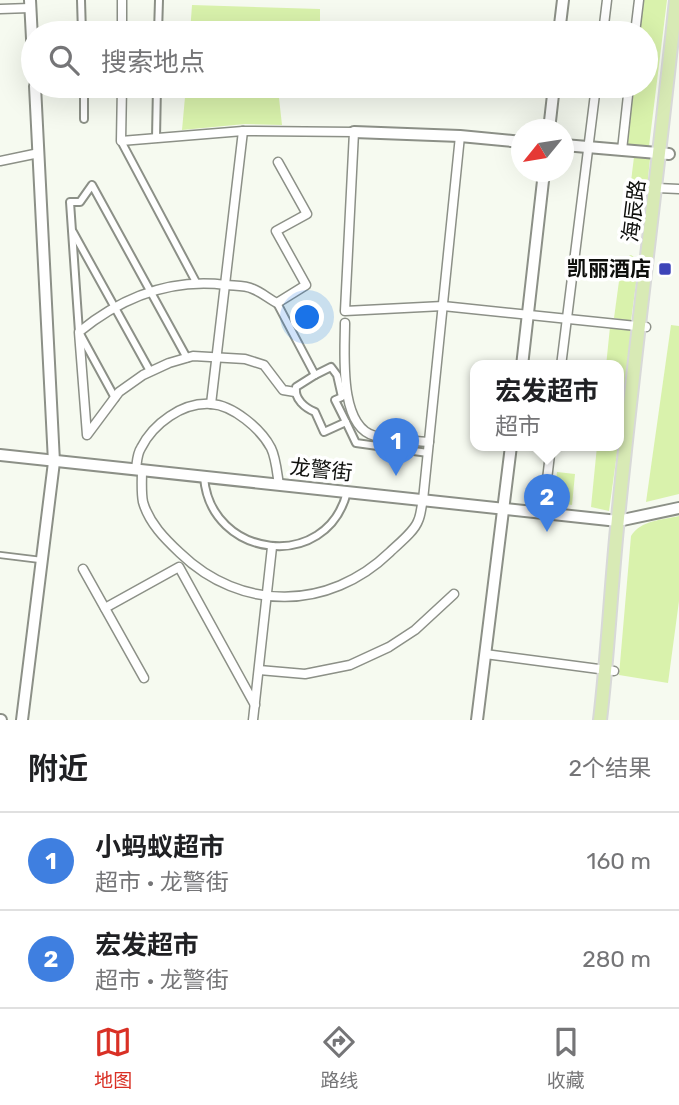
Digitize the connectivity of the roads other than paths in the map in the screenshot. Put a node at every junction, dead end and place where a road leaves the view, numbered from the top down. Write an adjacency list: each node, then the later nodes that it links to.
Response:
1 (81, 0): 10 (street)
2 (122, 0): 11 (street)
3 (159, 0): 12 (street)
4 (563, 0): 13 (street)
5 (607, 0): 14 (street)
6 (639, 0): 15 (street)
7 (676, 0): 36 (main road, 海辰路)
8 (30, 4): 9 (street)
9 (0, 9)
10 (82, 21)
11 (122, 21)
12 (158, 21)
13 (560, 21)
14 (604, 21)
15 (636, 21)
16 (679, 53): 36 (main road, 海辰路)
17 (36, 98): 35 (street)
18 (84, 98): 24 (street)
19 (122, 98): 30 (street)
20 (157, 98): 29 (street)
21 (553, 98): 25 (street)
22 (595, 98): 33 (street)
23 (628, 98): 34 (street)
24 (84, 118)
25 (550, 119)
26 (243, 131): 27 (street); 29 (street); 44 (street)
27 (354, 132): 28 (street); 47 (street)
28 (460, 136): 31 (street); 47 (street)
29 (156, 138): 30 (street)
30 (121, 141): 43 (street)
31 (511, 141)
32 (574, 146): 33 (street)
33 (589, 147): 34 (street); 50 (street)
34 (622, 150): 36 (street)
35 (39, 153): 37 (street); 69 (street)
36 (664, 154): 40 (main road, 海辰路)
37 (0, 161)
38 (278, 162): 46 (street)
39 (543, 182): 49 (street)
40 (661, 189): 41 (street); 52 (main road, 海辰路)
41 (679, 189)
42 (72, 230): 45 (street); 48 (street); 53 (street)
43 (196, 282): 44 (street); 45 (street)
44 (225, 285): 46 (street); 54 (street)
45 (150, 292): 48 (street); 55 (street)
46 (276, 303): 59 (street)
47 (443, 306): 49 (street); 64 (street)
48 (115, 307): 53 (street); 58 (street)
49 (529, 315): 50 (street); 56 (street)
50 (567, 319): 52 (street); 57 (street)
51 (345, 323): 64 (street)
52 (643, 327): 78 (main road, 海辰路)
53 (79, 332): 61 (street); 61 (street)
54 (217, 356): 55 (street); 60 (street); 62 (street)
55 (187, 358): 58 (street)
56 (523, 360)
57 (562, 360)
58 (150, 371): 61 (street)
59 (315, 375): 60 (street); 63 (street)
60 (295, 392): 63 (street)
61 (115, 398)
62 (211, 404): 70 (street); 72 (street)
63 (345, 422): 67 (street)
64 (429, 442): 67 (street)
65 (510, 451): 76 (street)
66 (550, 451): 77 (street)
67 (428, 453): 74 (street)
68 (0, 455): 69 (street, 龙警街)
69 (54, 461): 70 (street, 龙警街); 82 (street)
70 (139, 470): 71 (street, 龙警街); 81 (street)
71 (204, 477): 72 (street, 龙警街); 79 (street)
72 (279, 485): 73 (street, 龙警街)
73 (346, 492): 74 (street, 龙警街); 79 (street)
74 (423, 500): 76 (street, 龙警街); 86 (street)
75 (679, 508): 78 (street, 龙警街)
76 (502, 509): 77 (street, 龙警街); 88 (street)
77 (543, 513): 78 (street, 龙警街)
78 (622, 521): 90 (main road, 海辰路)
79 (272, 547): 86 (street)
80 (0, 555): 82 (lane)
81 (185, 559): 83 (street); 86 (street)
82 (42, 560): 93 (street)
83 (179, 567): 87 (street); 92 (street)
84 (83, 569): 87 (street)
85 (454, 594): 89 (street)
86 (267, 596): 89 (street)
87 (105, 608): 91 (street)
88 (485, 654): 90 (street); 95 (street)
89 (259, 670): 92 (street)
90 (610, 671): 96 (main road, 海辰路); 97 (main road, 海辰路)
91 (144, 678)
92 (255, 705): 94 (street)
93 (22, 720)
94 (253, 720)
95 (477, 720)
96 (600, 720)
97 (608, 720)

